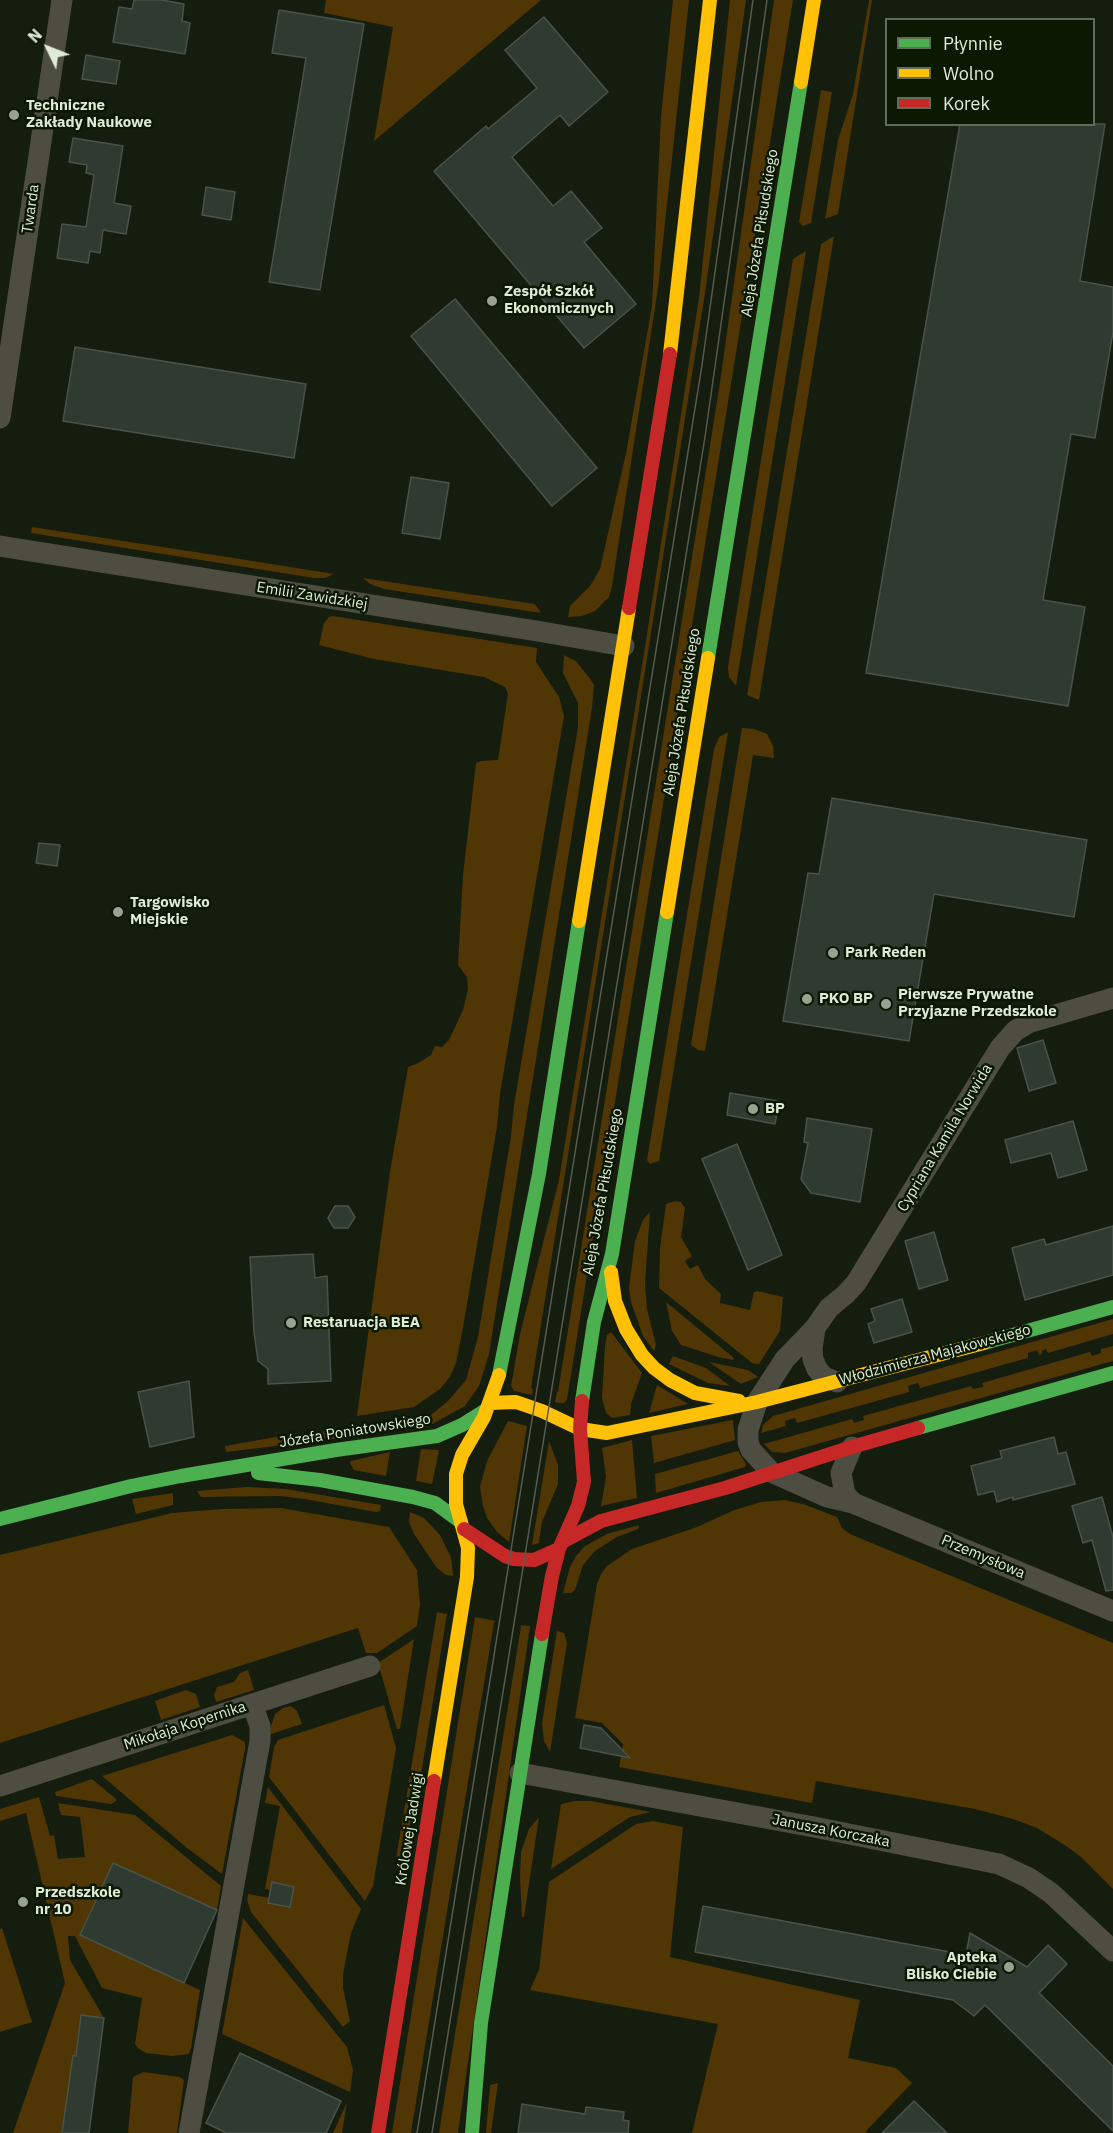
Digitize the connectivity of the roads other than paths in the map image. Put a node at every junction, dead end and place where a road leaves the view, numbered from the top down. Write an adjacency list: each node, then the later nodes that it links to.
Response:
1 (62, 0): 4 (street, Twarda)
2 (710, 0): 6 (street)
3 (814, 0): 8 (street, Aleja Józefa Piłsudskiego)
4 (0, 418)
5 (0, 546): 6 (street, Emilii Zawidzkiej)
6 (624, 646): 14 (street)
7 (1113, 999): 10 (street, Cypriana Kamila Norwida)
8 (612, 1254): 13 (street); 15 (street, Aleja Józefa Piłsudskiego)
9 (1113, 1307): 12 (street, Włodzimierza Majakowskiego)
10 (815, 1328): 12 (street); 13 (street, Cypriana Kamila Norwida)
11 (1113, 1373): 16 (street)
12 (837, 1382): 13 (street, Włodzimierza Majakowskiego)
13 (757, 1402): 15 (street, Włodzimierza Majakowskiego); 18 (street)
14 (489, 1406): 15 (street); 17 (street, Józefa Poniatowskiego); 21 (street)
15 (580, 1429): 22 (street)
16 (852, 1447): 18 (street); 19 (street)
17 (222, 1470): 20 (street, Józefa Poniatowskiego); 21 (street, Józefa Poniatowskiego)
18 (771, 1472): 19 (street, Przemysłowa); 22 (street)
19 (853, 1503): 23 (street, Przemysłowa)
20 (0, 1519)
21 (463, 1526): 22 (street); 30 (street, Królowej Jadwigi)
22 (560, 1546): 26 (street)
23 (1113, 1611)
24 (370, 1665): 25 (street, Mikołaja Kopernika)
25 (252, 1704): 27 (street, Mikołaja Kopernika); 29 (street)
26 (520, 1773): 28 (street, Janusza Korczaka); 31 (street)
27 (0, 1786)
28 (1113, 1951)
29 (189, 2133)
30 (378, 2133)
31 (472, 2133)

